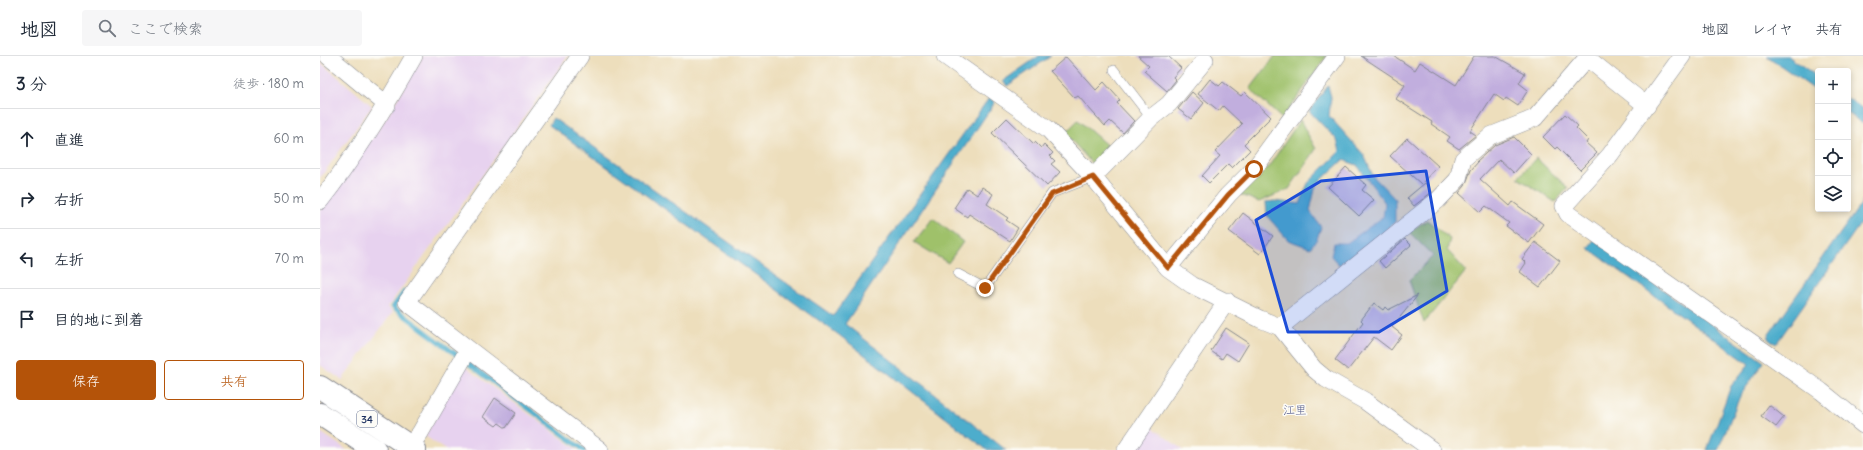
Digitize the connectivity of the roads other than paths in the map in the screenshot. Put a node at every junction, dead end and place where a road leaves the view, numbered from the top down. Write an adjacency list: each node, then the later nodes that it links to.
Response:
1 (328, 56): 9 (street)
2 (414, 56): 9 (street)
3 (580, 56): 18 (street)
4 (945, 56): 12 (street)
5 (1337, 56): 14 (street)
6 (1682, 56): 10 (street)
7 (1205, 60): 11 (street)
8 (1114, 70): 11 (lane)
9 (387, 105): 13 (street)
10 (1647, 106): 17 (street); 21 (street)
11 (1151, 118): 12 (street)
12 (1093, 177): 14 (street); 15 (lane)
13 (320, 201)
14 (1168, 268): 16 (street)
15 (958, 274)
16 (1227, 301): 17 (street); 25 (street)
17 (1280, 327): 26 (street)
18 (464, 357): 22 (street); 24 (street)
19 (320, 387): 22 (highway, 34)
20 (320, 414): 23 (highway, 34)
21 (1863, 425)
22 (412, 448)
23 (375, 450)
24 (600, 450)
25 (1126, 450)
26 (1432, 450)

